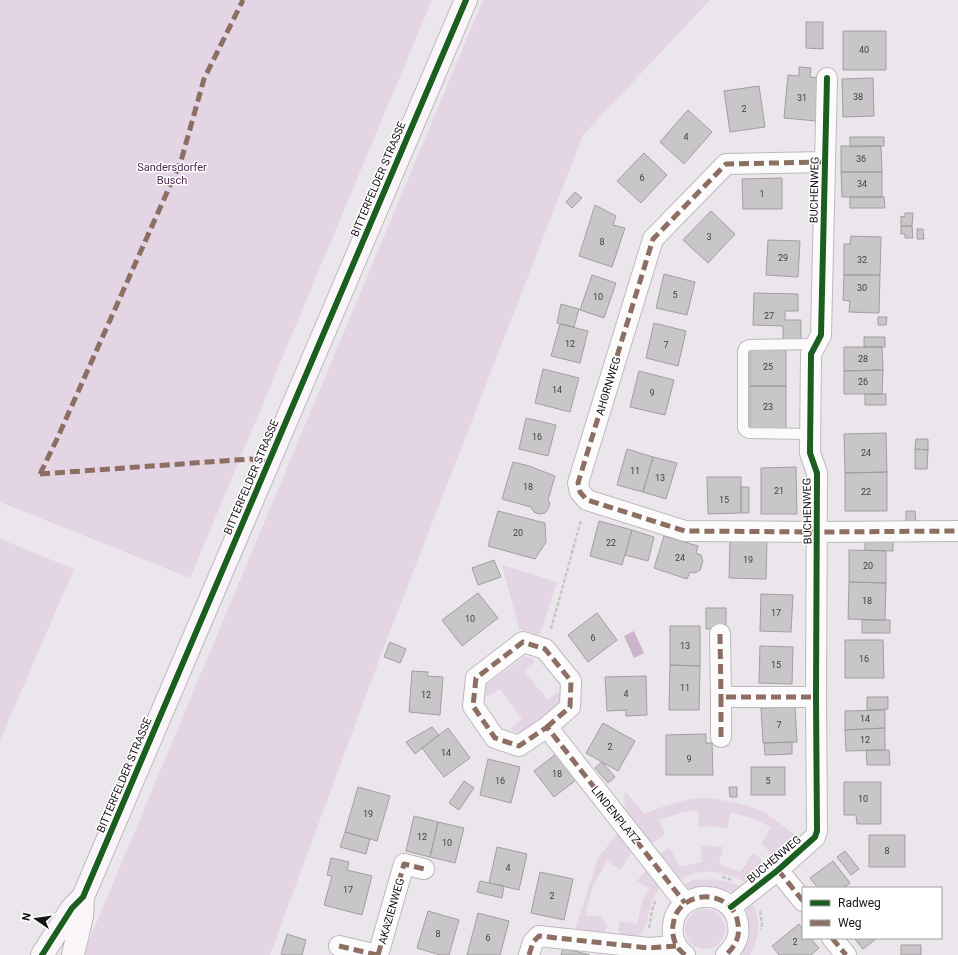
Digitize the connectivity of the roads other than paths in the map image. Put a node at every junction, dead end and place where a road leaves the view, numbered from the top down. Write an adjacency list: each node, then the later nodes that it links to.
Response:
1 (466, 0): 15 (street, BITTERFELDER STRASSE)
2 (827, 78): 3 (street, BUCHENWEG)
3 (824, 162): 4 (street, BUCHENWEG); 7 (street, AHORNWEG)
4 (816, 344): 5 (street, BUCHENWEG); 5 (lane)
5 (810, 434): 7 (street, BUCHENWEG)
6 (958, 531): 7 (street)
7 (817, 532): 10 (street, BUCHENWEG)
8 (720, 634): 9 (street)
9 (721, 697): 10 (street); 12 (street)
10 (816, 697): 14 (street, BUCHENWEG)
11 (547, 727): 11 (street); 17 (street, LINDENPLATZ)
12 (720, 737)
13 (424, 869): 24 (street, AKAZIENWEG)
14 (778, 870): 16 (street); 18 (street, BUCHENWEG)
15 (83, 897): 22 (street, BITTERFELDER STRASSE); 23 (street, BITTERFELDER STRASSE)
16 (802, 901)
17 (685, 903): 18 (street); 21 (street)
18 (731, 907): 26 (street)
19 (833, 939): 27 (street)
20 (339, 946): 24 (street, AKAZIENWEG)
21 (681, 950): 25 (street)
22 (42, 955)
23 (73, 955)
24 (378, 955)
25 (529, 955)
26 (726, 955)
27 (846, 955)

